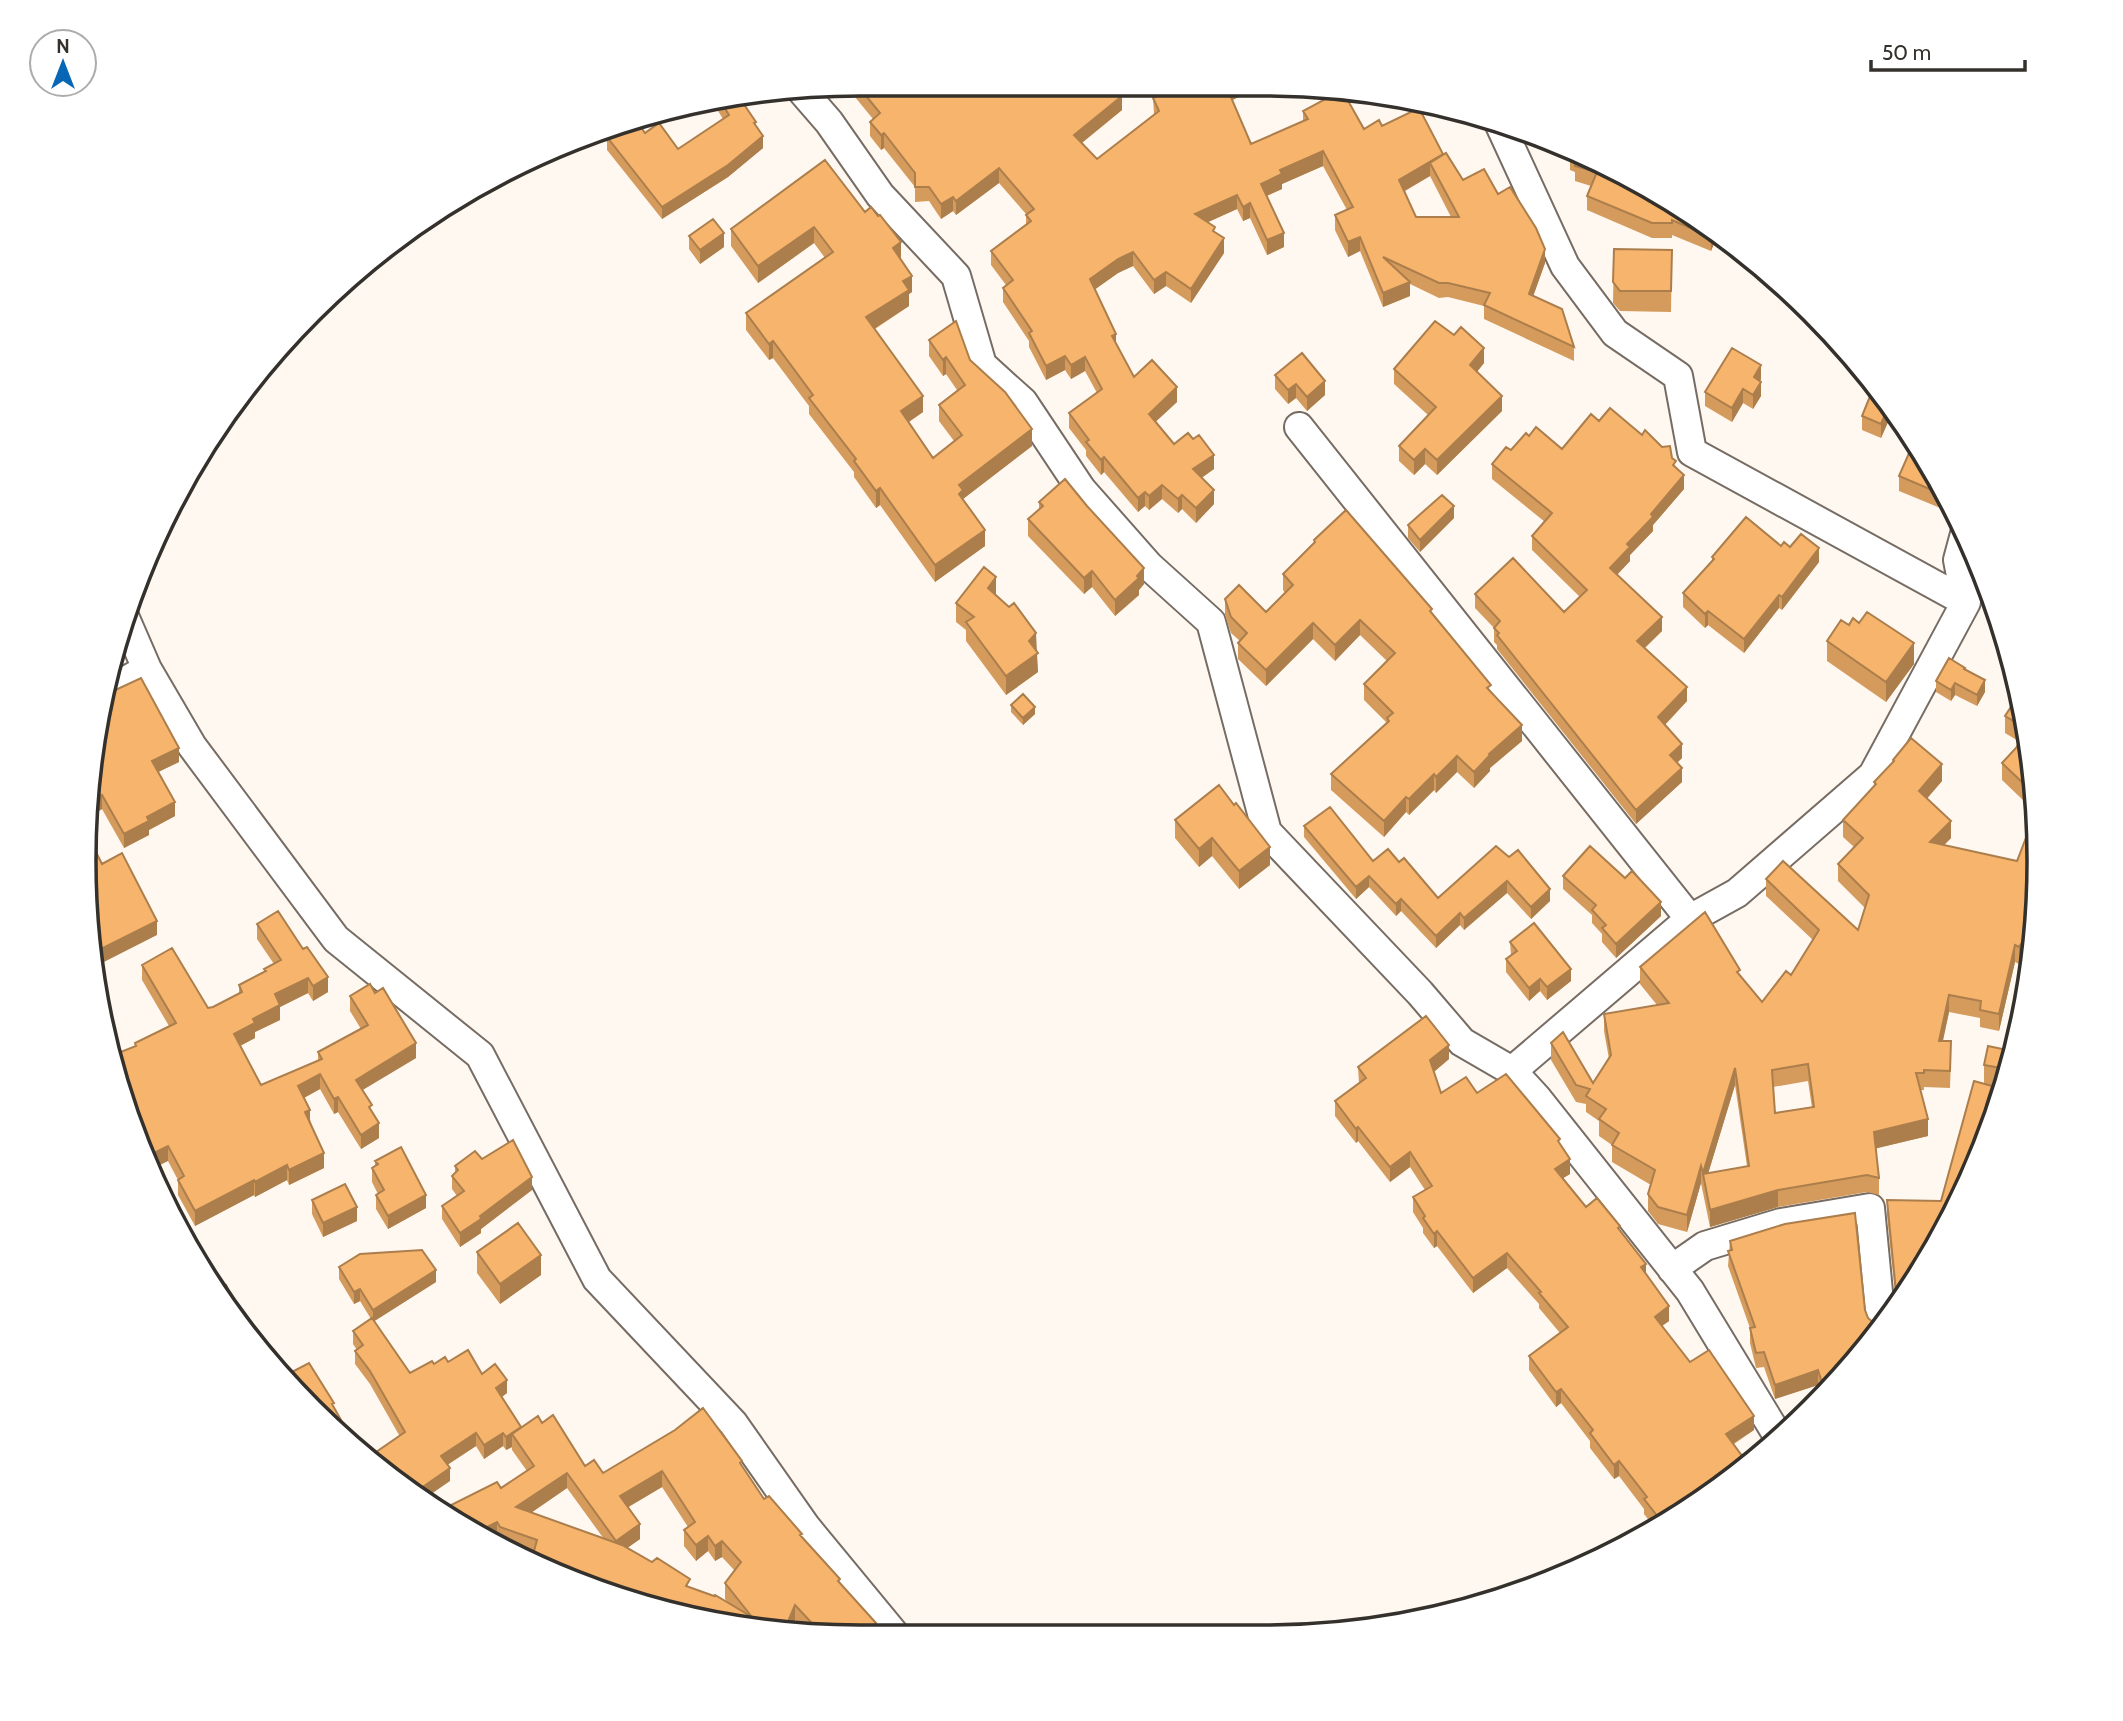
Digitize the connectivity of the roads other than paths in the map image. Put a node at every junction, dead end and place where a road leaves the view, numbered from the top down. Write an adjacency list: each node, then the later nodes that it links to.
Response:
1 (808, 98): 10 (street)
2 (1504, 136): 5 (street)
3 (1299, 427): 9 (street)
4 (1961, 550): 5 (street)
5 (1966, 602): 9 (street)
6 (131, 633): 7 (street)
7 (147, 669): 8 (street); 14 (street)
8 (117, 686)
9 (1690, 919): 10 (street)
10 (1512, 1071): 11 (street)
11 (1672, 1269): 12 (street); 13 (street)
12 (1880, 1311)
13 (1773, 1428)
14 (887, 1625)

